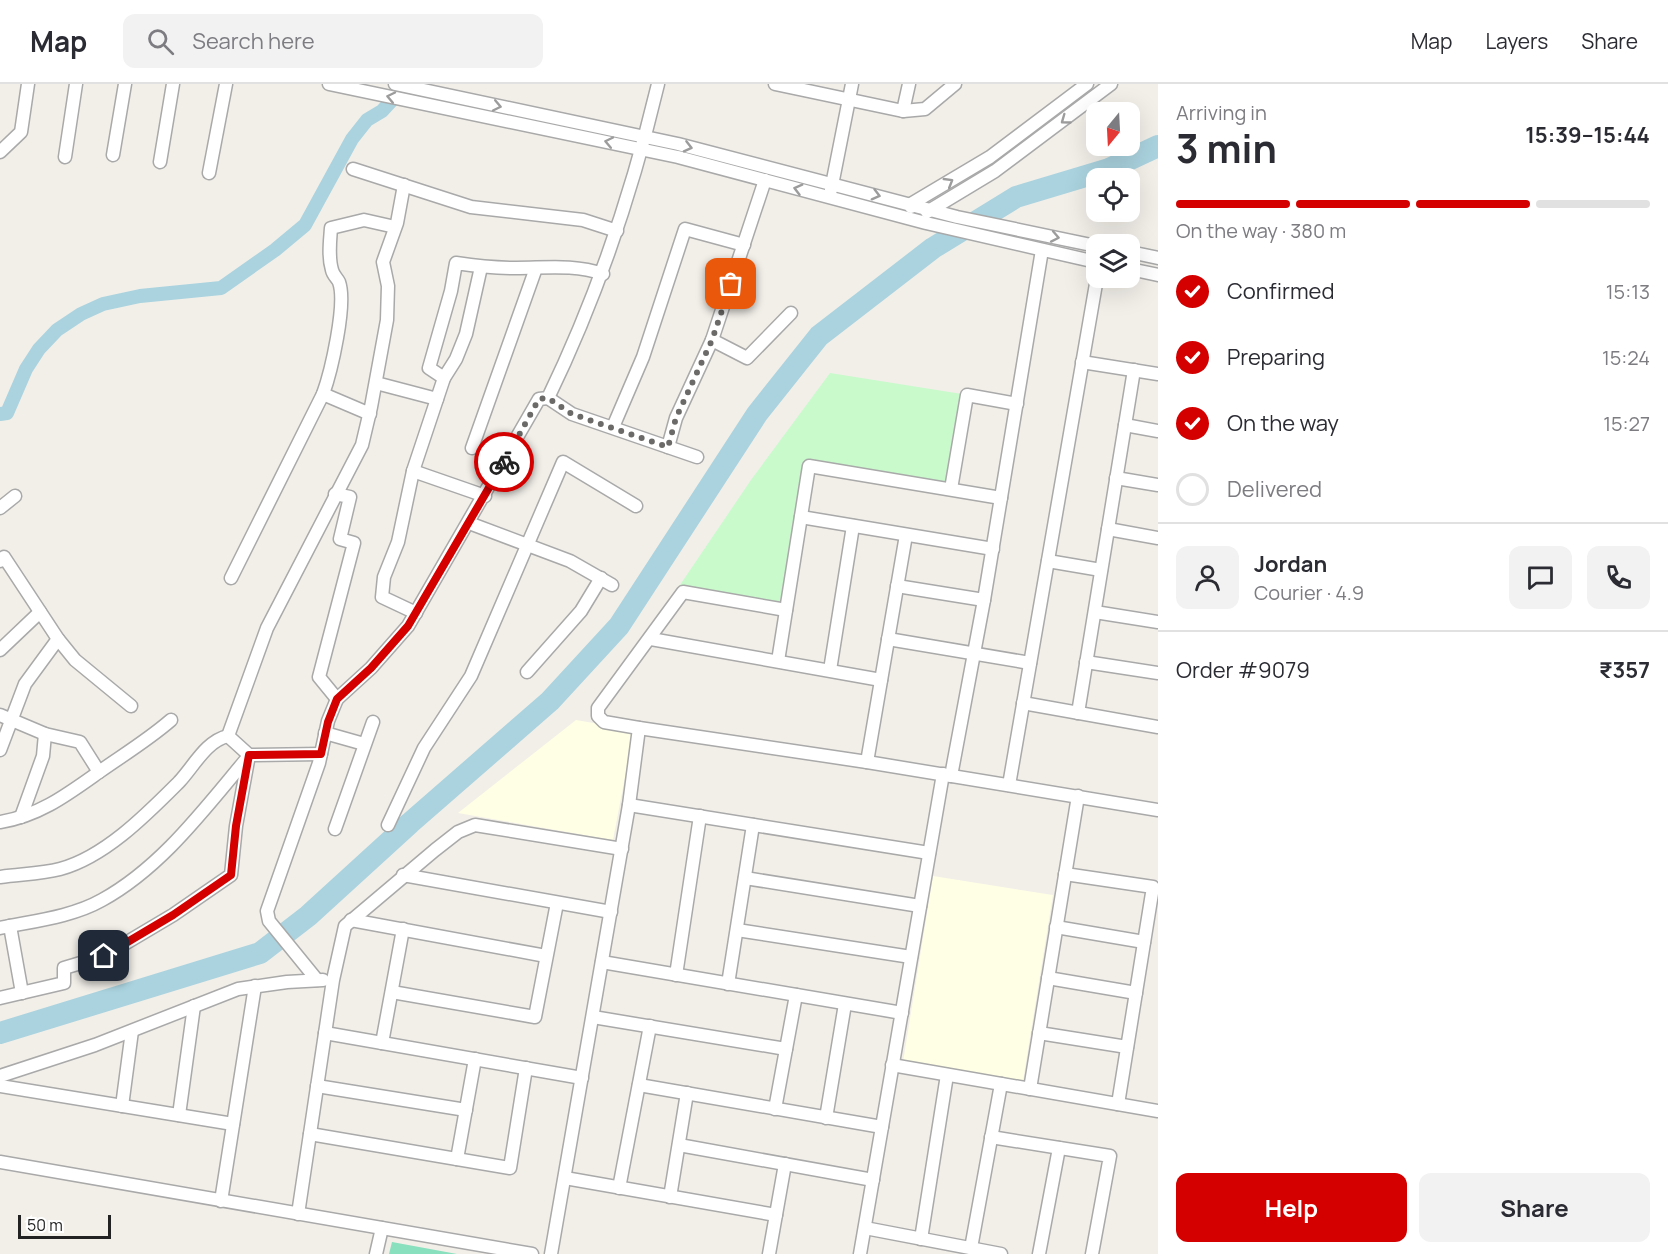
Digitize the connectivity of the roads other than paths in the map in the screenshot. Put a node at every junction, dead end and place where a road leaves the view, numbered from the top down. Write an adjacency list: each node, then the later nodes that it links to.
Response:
1 (28, 84): 19 (street)
2 (76, 84): 21 (street)
3 (124, 84): 20 (street)
4 (173, 84): 22 (street)
5 (226, 84): 24 (street)
6 (328, 84): 15 (street)
7 (395, 84): 18 (street, one-way to 18)
8 (658, 84): 18 (street)
9 (775, 84): 16 (street)
10 (852, 84): 16 (street)
11 (909, 84): 17 (street)
12 (955, 84): 17 (street)
13 (1087, 84): 29 (street, one-way to 13)
14 (1111, 84): 30 (street, one-way to 30)
15 (358, 88): 18 (street, one-way to 15)
16 (849, 99): 17 (street); 26 (street)
17 (903, 111)
18 (643, 143): 25 (street); 26 (street, one-way to 26); 33 (street)
19 (0, 152)
20 (113, 155)
21 (65, 157)
22 (160, 162)
23 (353, 169): 27 (street)
24 (209, 172)
25 (765, 180): 28 (street, one-way to 25); 35 (street)
26 (832, 183): 28 (street); 29 (street, one-way to 29)
27 (404, 185): 32 (street); 33 (street)
28 (830, 197): 31 (street)
29 (911, 204): 30 (street); 31 (street)
30 (931, 210): 31 (street); 34 (street, one-way to 34)
31 (912, 219): 36 (street)
32 (395, 227): 52 (street); 53 (street)
33 (616, 231): 43 (street)
34 (1086, 244)
35 (744, 245): 47 (street); 59 (street)
36 (1042, 250): 39 (street); 56 (street)
37 (1140, 254): 38 (street)
38 (1158, 258)
39 (1086, 260)
40 (482, 267): 41 (street); 51 (street); 51 (street)
41 (536, 268): 43 (street); 62 (street)
42 (1140, 271): 44 (street)
43 (603, 274): 54 (street)
44 (1158, 275)
45 (1095, 288): 48 (street)
46 (791, 313): 47 (street)
47 (712, 340): 61 (street)
48 (1082, 362): 49 (street); 83 (street)
49 (1134, 370): 50 (street); 58 (street)
50 (1158, 374)
51 (444, 378): 55 (street)
52 (376, 383): 55 (street); 57 (street)
53 (323, 394): 57 (street); 85 (street)
54 (548, 398): 59 (street); 70 (street)
55 (437, 399): 64 (street)
56 (1017, 404): 67 (street); 71 (street)
57 (370, 414): 68 (street)
58 (1125, 426): 60 (street); 65 (street)
59 (613, 427): 61 (street)
60 (1158, 431)
61 (668, 447): 63 (street)
62 (472, 448)
63 (697, 457)
64 (413, 471): 70 (street); 91 (street)
65 (1116, 478): 66 (street); 77 (street)
66 (1158, 485)
67 (951, 489): 71 (street); 74 (street)
68 (335, 494): 105 (street); 116 (street)
69 (15, 496): 73 (street)
70 (484, 496): 75 (street)
71 (1001, 498): 81 (street)
72 (636, 506): 80 (street)
73 (0, 508)
74 (801, 517): 76 (street); 88 (street)
75 (469, 523): 80 (street); 91 (street)
76 (853, 526): 78 (street); 101 (street)
77 (1108, 529): 79 (street); 84 (street)
78 (906, 535): 81 (street); 86 (street)
79 (1158, 538)
80 (528, 545): 102 (street); 131 (street)
81 (993, 549): 87 (street)
82 (0, 561): 89 (street)
83 (1048, 561): 84 (street); 100 (street)
84 (1101, 570): 90 (street)
85 (231, 578)
86 (897, 586): 87 (street); 95 (street)
87 (984, 600): 97 (street)
88 (786, 610): 94 (street); 98 (street)
89 (40, 612): 93 (street); 96 (street)
90 (1095, 612): 92 (street); 99 (street)
91 (416, 613): 105 (street)
92 (1158, 622)
93 (58, 639): 107 (street); 109 (street)
94 (651, 639): 98 (street); 113 (street)
95 (888, 639): 97 (street); 104 (street)
96 (0, 650)
97 (973, 653): 100 (street); 123 (street)
98 (778, 661): 101 (street)
99 (1086, 662): 103 (street); 108 (street)
100 (1030, 663): 106 (street)
101 (830, 670): 104 (street)
102 (527, 672)
103 (1158, 674)
104 (881, 680): 121 (street)
105 (337, 699): 114 (street)
106 (1023, 703): 108 (street); 124 (street)
107 (131, 706)
108 (1078, 713): 112 (street)
109 (5, 717): 115 (street); 118 (street)
110 (171, 720): 122 (street)
111 (373, 722): 117 (street)
112 (1158, 727)
113 (639, 728): 121 (street); 126 (street)
114 (325, 733): 117 (street); 119 (street)
115 (45, 734): 122 (street); 129 (street)
116 (228, 736): 120 (street); 138 (street)
117 (364, 744): 133 (street)
118 (0, 750)
119 (321, 754): 120 (street); 154 (street)
120 (249, 755): 144 (street); 159 (street)
121 (867, 762): 123 (street)
122 (99, 772): 129 (street)
123 (947, 775): 124 (street); 135 (street)
124 (1009, 785): 125 (street)
125 (1078, 796): 127 (street); 136 (street)
126 (630, 805): 128 (street); 134 (street)
127 (1158, 810)
128 (699, 816): 132 (street); 152 (street)
129 (21, 817): 130 (street)
130 (0, 822)
131 (388, 825)
132 (753, 825): 135 (street); 139 (street)
133 (335, 829)
134 (622, 849): 137 (street); 142 (street)
135 (929, 853): 141 (street)
136 (1065, 874): 145 (street); 148 (street)
137 (403, 875): 140 (street); 143 (street)
138 (0, 877)
139 (745, 878): 141 (street); 147 (street)
140 (557, 903): 142 (street); 149 (street)
141 (920, 906): 150 (street)
142 (611, 912): 151 (street)
143 (351, 920): 146 (street); 155 (street)
144 (5, 927): 159 (street)
145 (1056, 927): 148 (street); 153 (street)
146 (403, 929): 149 (street); 158 (street)
147 (737, 930): 150 (street); 156 (street)
148 (1144, 942): 160 (street)
149 (546, 956): 158 (street)
150 (911, 957): 165 (street)
151 (602, 962): 152 (street); 166 (street)
152 (676, 975): 156 (street)
153 (1048, 978): 160 (street); 170 (street)
154 (317, 980): 155 (street); 157 (street)
155 (333, 980): 169 (street)
156 (728, 984): 161 (street)
157 (255, 986): 164 (street); 193 (street)
158 (392, 992): 171 (street)
159 (22, 993): 162 (street)
160 (1136, 993): 172 (street)
161 (796, 995): 163 (street); 173 (street)
162 (0, 998)
163 (845, 1004): 165 (street); 192 (street)
164 (194, 1006): 168 (street); 191 (street)
165 (902, 1013): 175 (street)
166 (593, 1017): 167 (street); 179 (street)
167 (650, 1026): 173 (street); 181 (street)
168 (132, 1031): 178 (street); 187 (street)
169 (325, 1033): 171 (street); 183 (street)
170 (1039, 1033): 172 (street); 184 (street)
171 (382, 1043): 174 (street)
172 (1127, 1047): 186 (street)
173 (786, 1049): 188 (street)
174 (475, 1059): 176 (street); 189 (street)
175 (892, 1065): 177 (street); 194 (street)
176 (526, 1068): 179 (street); 199 (street)
177 (947, 1075): 180 (street); 211 (street)
178 (0, 1076)
179 (582, 1078): 202 (street)
180 (1001, 1084): 184 (street); 196 (street)
181 (639, 1085): 185 (street); 204 (street)
182 (0, 1086): 187 (street)
183 (317, 1086): 189 (street); 195 (street)
184 (1030, 1089): 186 (street)
185 (687, 1093): 188 (street); 197 (street)
186 (1118, 1104): 190 (street)
187 (122, 1106): 191 (street)
188 (776, 1109): 192 (street)
189 (466, 1110): 199 (street)
190 (1158, 1111)
191 (178, 1115): 193 (street)
192 (826, 1118): 194 (street)
193 (233, 1124): 206 (street)
194 (882, 1127): 203 (street)
195 (310, 1134): 199 (street); 207 (street)
196 (991, 1137): 198 (street); 212 (street)
197 (679, 1145): 201 (street); 205 (street)
198 (1059, 1148): 219 (street); 220 (street)
199 (457, 1159)
200 (0, 1162): 206 (street)
201 (785, 1164): 203 (street); 208 (street)
202 (565, 1178): 204 (street); 215 (street)
203 (873, 1180): 210 (street)
204 (619, 1188): 205 (street)
205 (670, 1197): 208 (street)
206 (221, 1201): 207 (street)
207 (298, 1214): 209 (street)
208 (776, 1215): 216 (street)
209 (382, 1228): 213 (street); 214 (street)
210 (864, 1228): 211 (street); 217 (street)
211 (921, 1239): 212 (street)
212 (970, 1248): 218 (street)
213 (376, 1254)
214 (532, 1254)
215 (551, 1254)
216 (769, 1254)
217 (860, 1254)
218 (1001, 1254)
219 (1039, 1254)
220 (1092, 1254)

